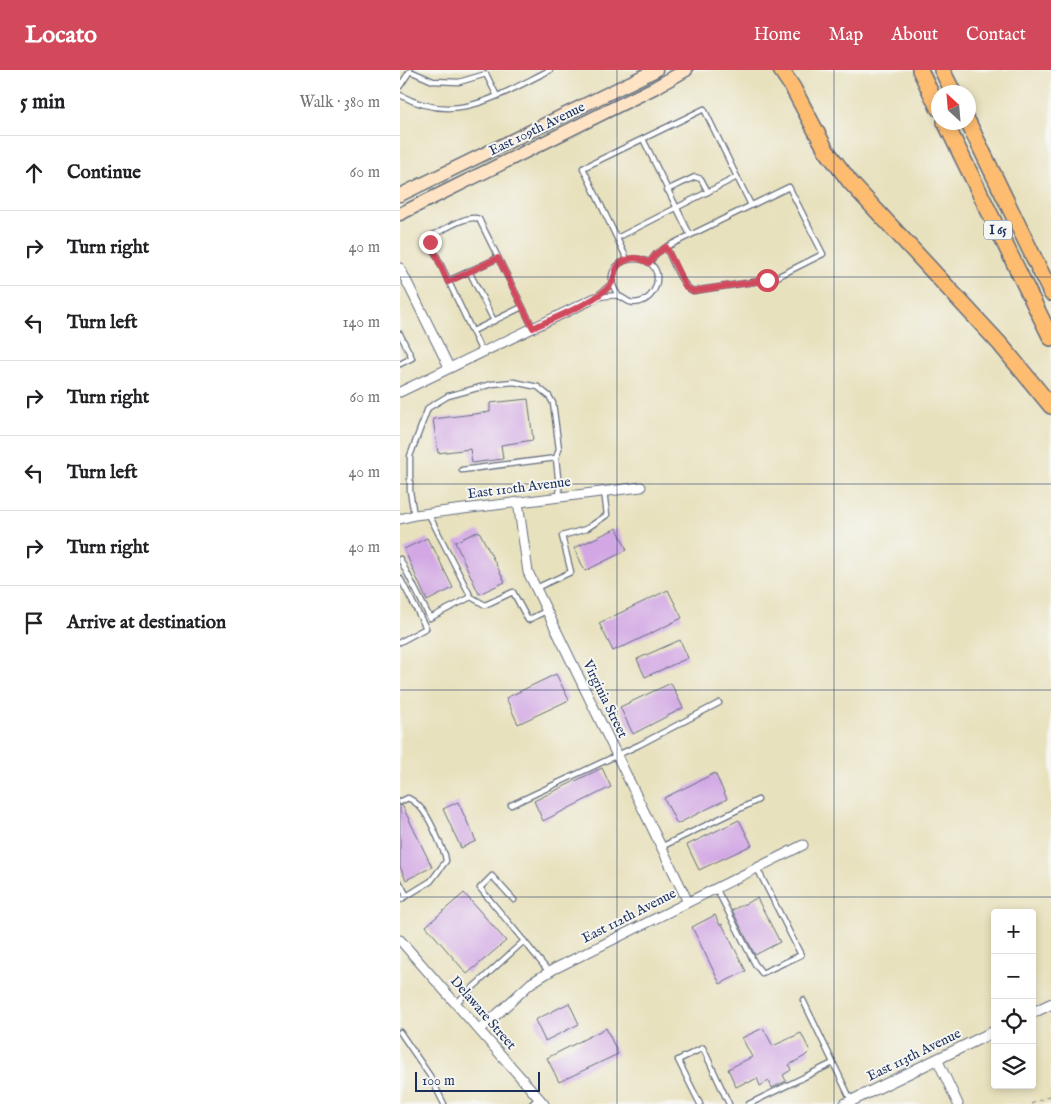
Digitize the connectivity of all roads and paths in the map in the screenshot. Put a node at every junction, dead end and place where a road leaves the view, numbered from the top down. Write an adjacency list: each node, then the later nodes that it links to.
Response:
1 (550, 70): 11 (lane)
2 (656, 70): 18 (main road, East 109th Avenue)
3 (686, 70): 21 (main road, East 109th Avenue)
4 (781, 70): 45 (highway)
5 (920, 70): 9 (highway)
6 (942, 70): 7 (highway)
7 (950, 85)
8 (400, 86): 11 (lane)
9 (931, 93)
10 (400, 95): 11 (lane)
11 (497, 96)
12 (950, 130): 40 (highway, I 65)
13 (972, 130): 32 (highway, I 65)
14 (643, 139): 15 (lane); 16 (lane); 23 (lane)
15 (737, 177): 17 (lane); 19 (lane)
16 (667, 190): 17 (lane); 20 (lane)
17 (708, 192): 20 (lane)
18 (400, 195)
19 (751, 205): 22 (lane); 24 (lane)
20 (676, 208): 22 (lane); 23 (lane)
21 (400, 214)
22 (690, 235): 24 (lane)
23 (617, 238): 26 (lane)
24 (666, 247): 27 (lane)
25 (498, 258): 29 (lane); 30 (lane); 35 (lane)
26 (627, 259): 27 (lane); 31 (lane)
27 (649, 263): 33 (lane)
28 (400, 268): 43 (street)
29 (469, 271): 30 (lane); 36 (lane)
30 (448, 282): 38 (lane)
31 (612, 283): 33 (lane); 34 (lane)
32 (1051, 292)
33 (618, 295): 34 (lane)
34 (596, 298): 37 (street)
35 (522, 307): 36 (lane); 37 (lane)
36 (494, 321): 38 (lane)
37 (533, 328): 41 (street)
38 (472, 331): 41 (lane)
39 (400, 334): 42 (lane)
40 (1051, 338)
41 (482, 352): 43 (street)
42 (400, 364)
43 (449, 368): 44 (street)
44 (400, 392)
45 (1051, 406)
46 (556, 458): 47 (lane); 50 (lane); 53 (lane)
47 (462, 470)
48 (641, 487): 49 (street, East 110th Avenue)
49 (604, 491): 50 (street, East 110th Avenue); 58 (lane)
50 (560, 497): 51 (street, East 110th Avenue)
51 (518, 502): 52 (street, East 110th Avenue); 58 (street, Virginia Street)
52 (428, 513): 53 (street, East 110th Avenue); 60 (lane)
53 (414, 516): 54 (street, East 110th Avenue)
54 (400, 519)
55 (400, 559): 57 (lane)
56 (400, 578): 59 (lane)
57 (413, 585): 59 (lane); 60 (lane)
58 (536, 588): 61 (street, Virginia Street)
59 (406, 589): 62 (lane)
60 (471, 597): 61 (lane)
61 (547, 610): 64 (street, Virginia Street)
62 (400, 642)
63 (720, 702): 64 (lane)
64 (617, 755): 67 (lane); 69 (street, Virginia Street)
65 (758, 800): 69 (lane)
66 (400, 802): 73 (lane)
67 (512, 805)
68 (803, 846): 70 (street, East 112th Avenue)
69 (661, 847): 76 (street, Virginia Street)
70 (757, 868): 72 (street, East 112th Avenue); 72 (lane)
71 (400, 883): 73 (lane)
72 (716, 888): 76 (street, East 112th Avenue)
73 (407, 896): 74 (lane)
74 (400, 900)
75 (514, 900): 78 (lane)
76 (688, 902): 79 (street, East 112th Avenue)
77 (400, 940): 81 (street, Delaware Street)
78 (524, 941): 79 (lane); 81 (lane)
79 (549, 972): 84 (street, East 112th Avenue)
80 (803, 1000): 88 (lane)
81 (456, 1002): 84 (street, Delaware Street)
82 (1051, 1004): 83 (street)
83 (1036, 1011)
84 (480, 1030): 90 (street, Delaware Street)
85 (400, 1032): 92 (lane)
86 (991, 1033): 87 (street, East 113th Avenue)
87 (937, 1060): 91 (street, East 113th Avenue); 97 (street)
88 (833, 1063): 91 (lane); 96 (lane)
89 (1051, 1094): 98 (path)
90 (542, 1101): 93 (lane)
91 (848, 1102)
92 (444, 1104)
93 (532, 1104)
94 (700, 1104): 95 (lane)
95 (729, 1104)
96 (749, 1104)
97 (958, 1104)
98 (1031, 1104)

